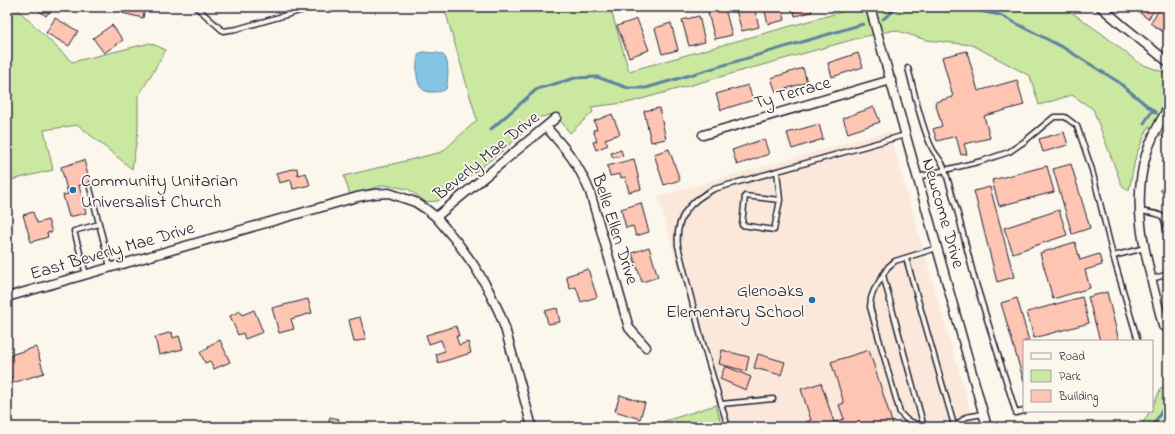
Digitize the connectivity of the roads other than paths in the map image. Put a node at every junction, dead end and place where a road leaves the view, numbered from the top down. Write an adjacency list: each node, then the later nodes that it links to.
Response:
1 (196, 7): 2 (lane)
2 (314, 7)
3 (870, 7): 7 (street, Newcome Drive)
4 (1101, 7): 5 (street)
5 (1168, 62)
6 (908, 68): 13 (lane)
7 (891, 80): 11 (street, Newcome Drive); 12 (street, Ty Terrace)
8 (1168, 108): 18 (street)
9 (556, 118): 10 (street, Beverly Mae Drive)
10 (546, 127): 19 (street, Beverly Mae Drive); 34 (street, Belle Ellen Drive)
11 (906, 135): 14 (lane); 15 (street, Newcome Drive)
12 (703, 136)
13 (945, 170): 15 (lane); 24 (lane); 37 (lane)
14 (777, 171): 17 (lane); 36 (lane)
15 (918, 177): 22 (street, Newcome Drive)
16 (90, 188): 20 (lane)
17 (780, 200): 17 (lane)
18 (1139, 211): 21 (lane); 23 (street)
19 (436, 217): 26 (street, East Beverly Mae Drive); 40 (street, East Beverly Mae Drive)
20 (99, 224): 26 (lane); 27 (lane)
21 (1168, 238)
22 (937, 248): 25 (lane); 38 (street, Newcome Drive)
23 (1145, 248): 24 (lane); 30 (street)
24 (1113, 256): 33 (lane)
25 (906, 258): 29 (lane); 39 (lane)
26 (110, 267): 27 (street, East Beverly Mae Drive)
27 (86, 274): 31 (street, East Beverly Mae Drive)
28 (1168, 274): 30 (lane)
29 (883, 275): 42 (lane); 42 (lane)
30 (1152, 279): 32 (street)
31 (7, 297)
32 (1165, 325)
33 (1138, 340)
34 (646, 347)
35 (773, 399): 36 (lane)
36 (721, 404): 41 (lane)
37 (1023, 411)
38 (984, 414): 39 (lane); 44 (street, Newcome Drive)
39 (954, 425): 43 (lane)
40 (532, 427)
41 (728, 427)
42 (924, 427)
43 (949, 427)
44 (987, 427)

